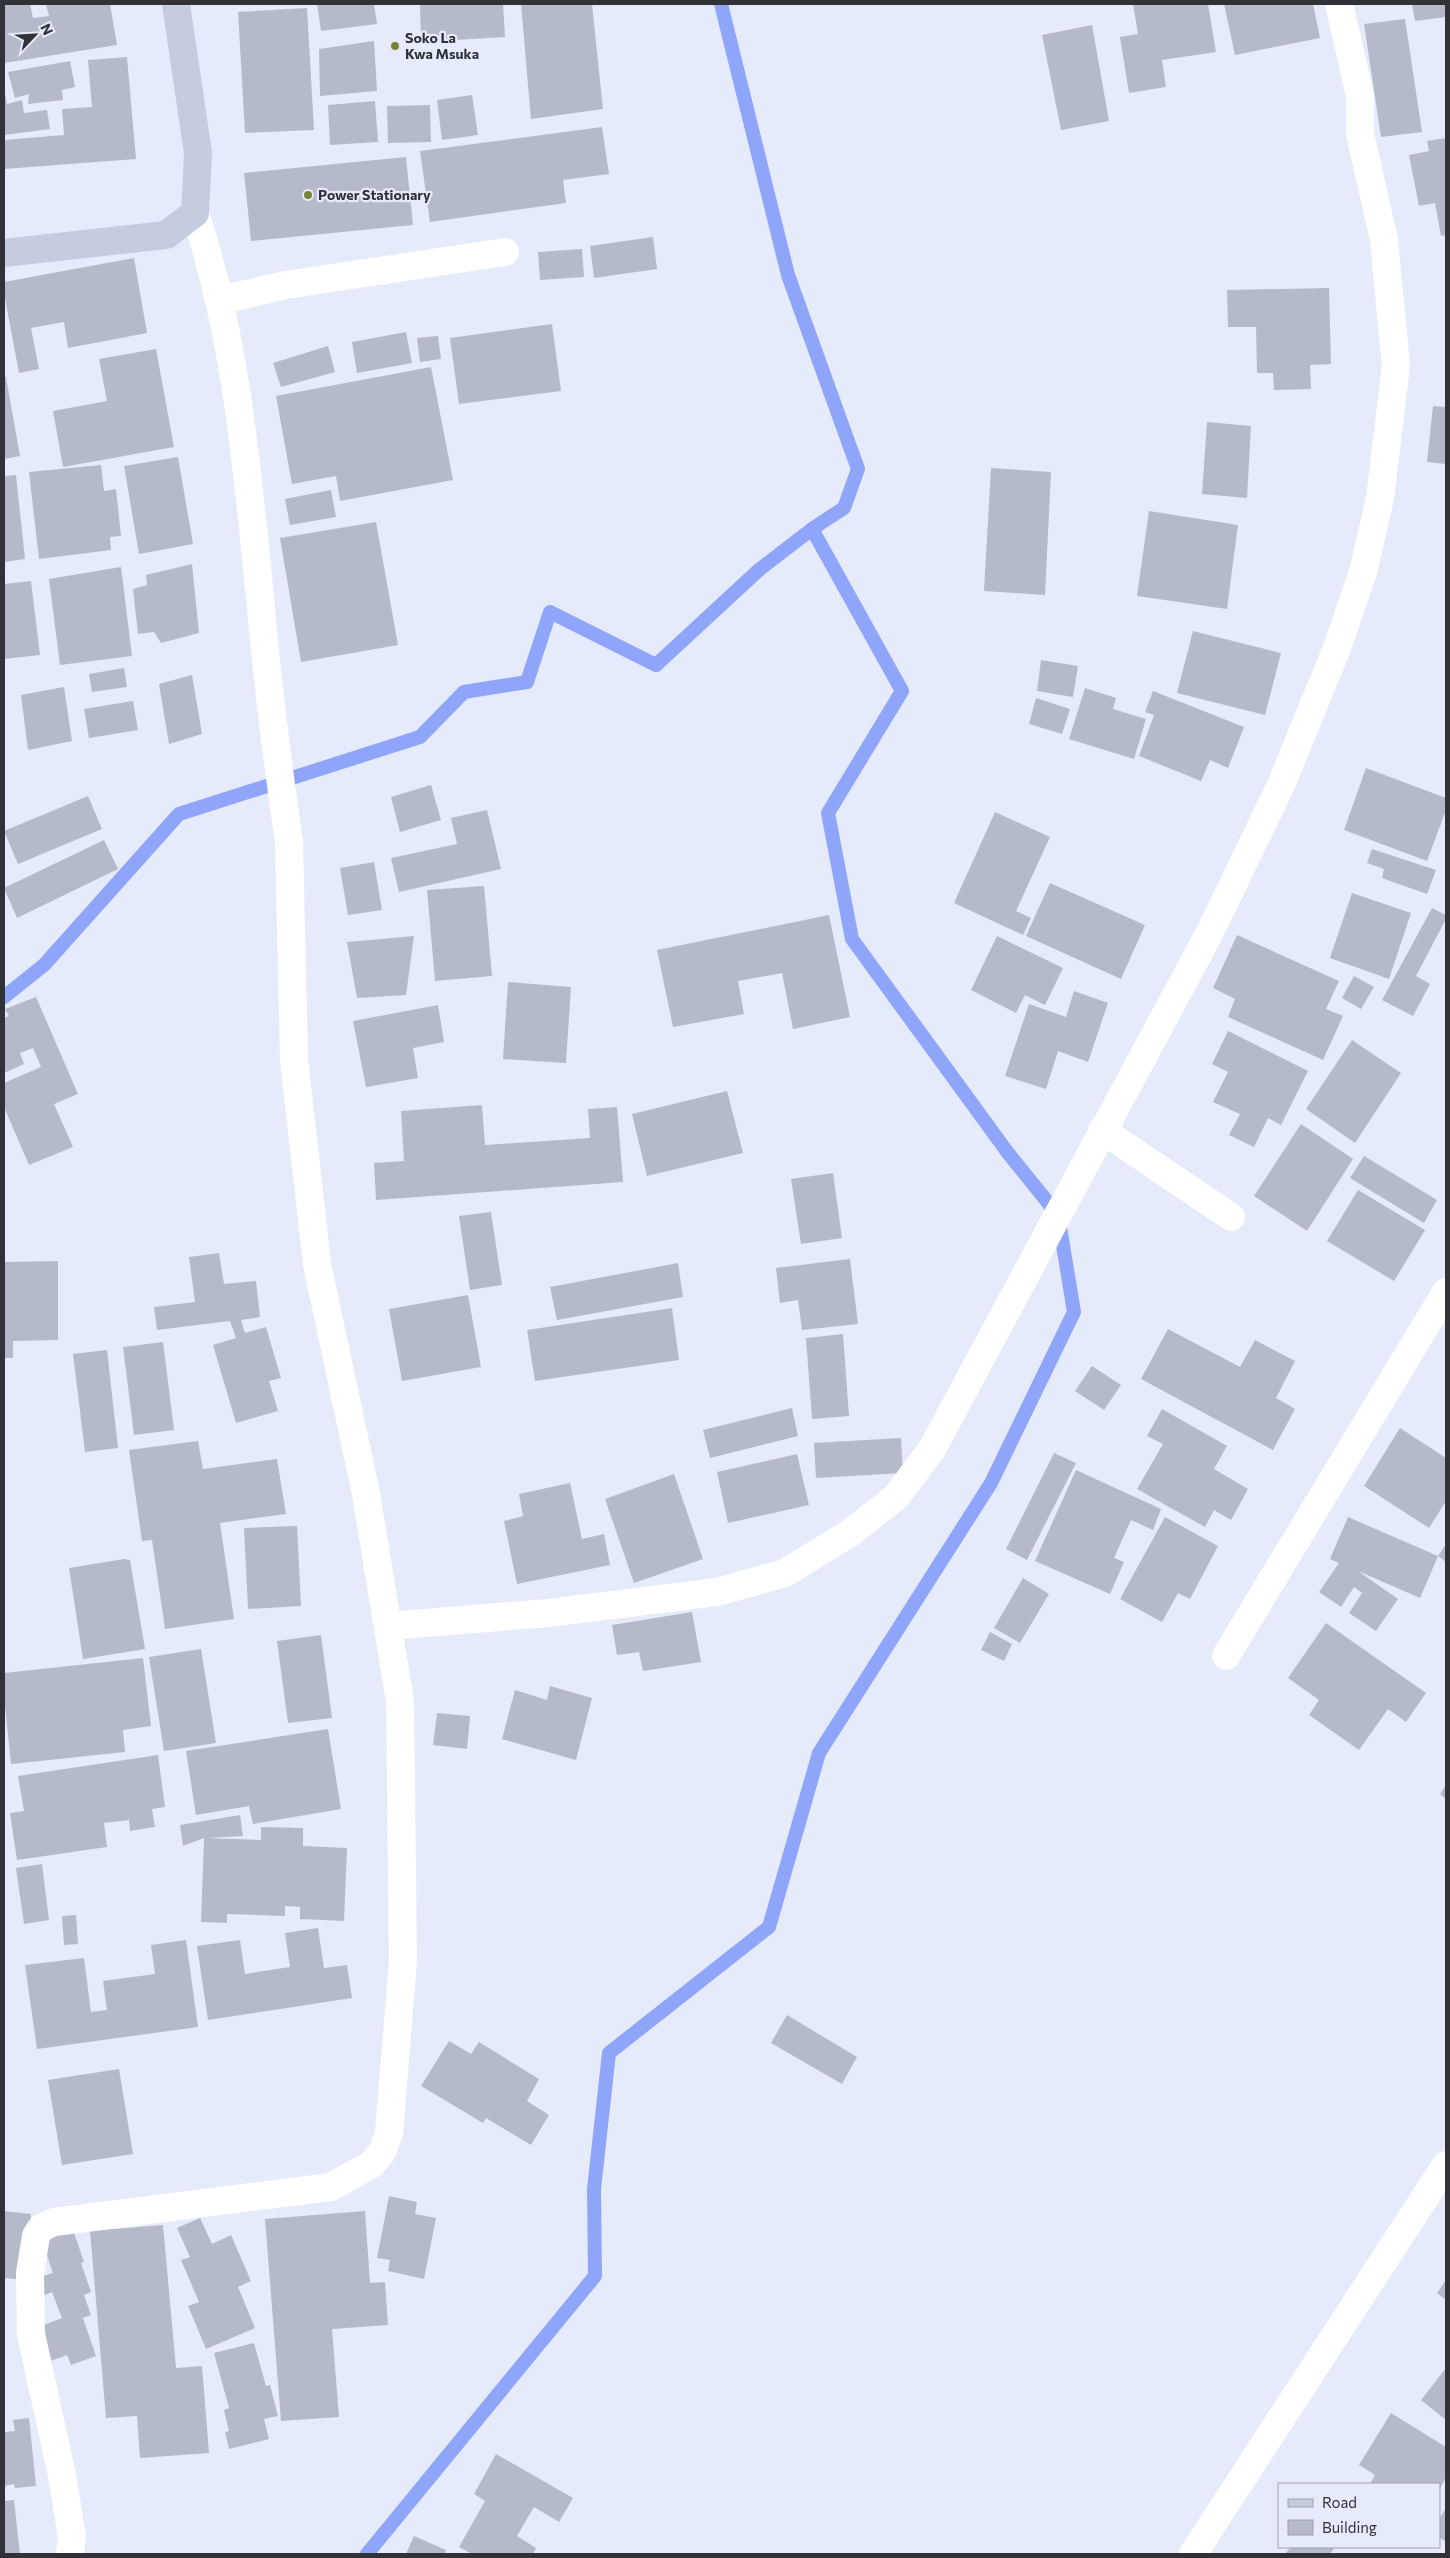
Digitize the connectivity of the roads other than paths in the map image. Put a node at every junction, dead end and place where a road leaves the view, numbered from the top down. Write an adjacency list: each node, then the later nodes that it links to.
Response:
1 (176, 4): 3 (main road)
2 (1339, 4): 7 (street)
3 (195, 213): 5 (main road); 6 (street)
4 (505, 252): 6 (street)
5 (4, 253)
6 (220, 300): 10 (street)
7 (1102, 1130): 8 (street); 10 (street)
8 (1231, 1217)
9 (1446, 1292): 11 (street)
10 (388, 1626): 13 (street)
11 (1226, 1656)
12 (1446, 2165): 14 (street)
13 (70, 2554)
14 (1193, 2554)

